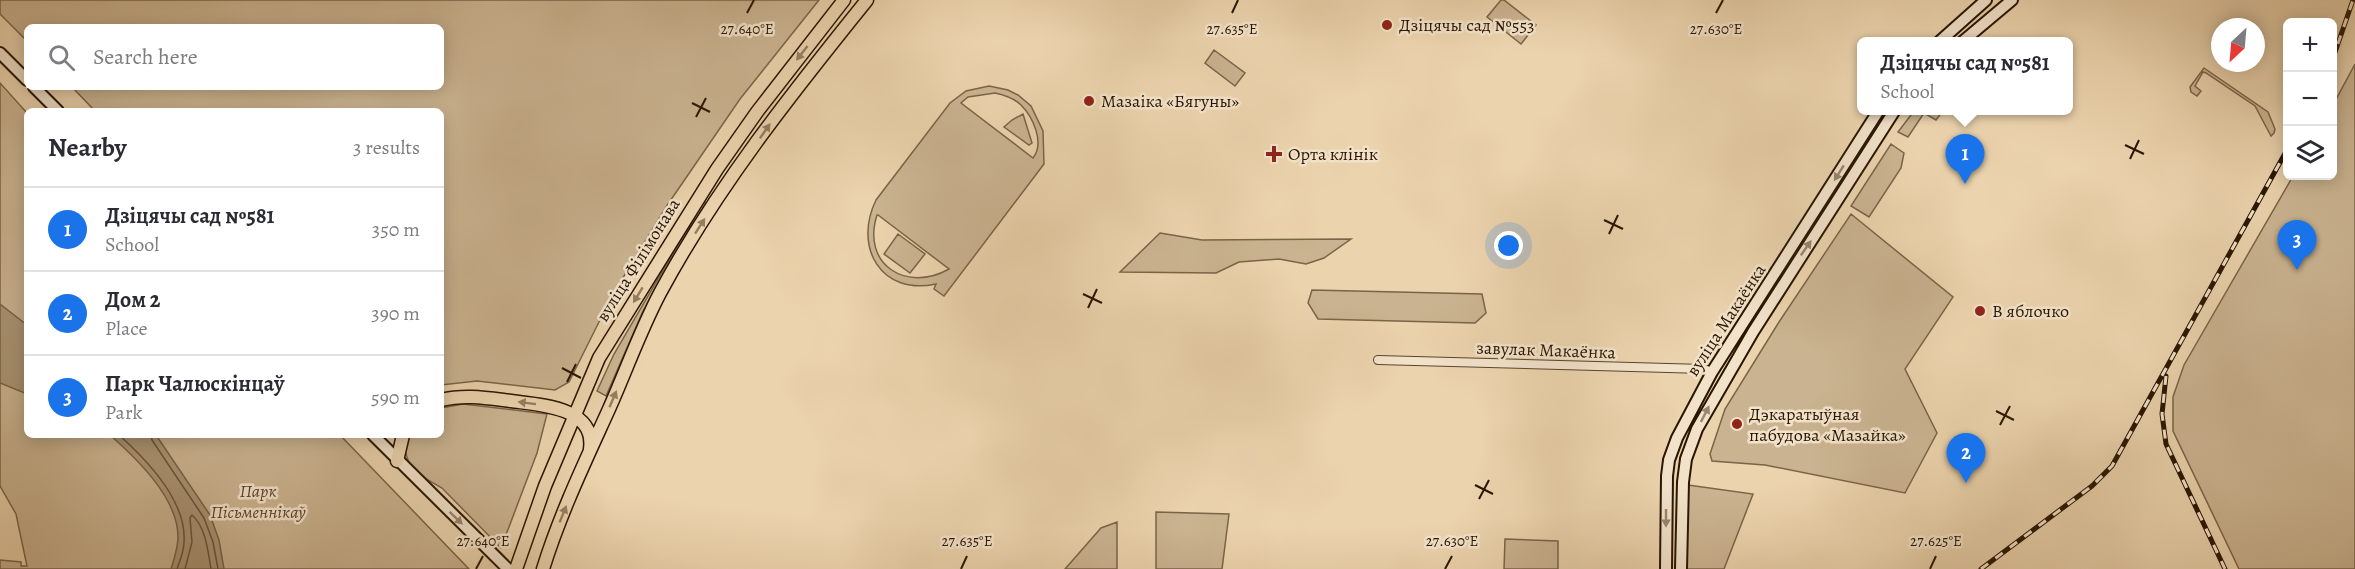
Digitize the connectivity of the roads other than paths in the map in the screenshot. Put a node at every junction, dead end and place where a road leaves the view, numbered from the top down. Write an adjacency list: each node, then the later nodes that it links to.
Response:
1 (844, 0): 15 (main road, вуліца Філімонава, one-way to 15)
2 (867, 0): 16 (main road, вуліца Філімонава, one-way to 2)
3 (1986, 0): 5 (street)
4 (2012, 0): 6 (street)
5 (1945, 37)
6 (1968, 37)
7 (0, 53): 8 (street)
8 (24, 77)
9 (37, 90): 10 (street)
10 (55, 108)
11 (1876, 115): 13 (street, вуліца Макаёнка)
12 (1893, 115): 14 (street, вуліца Макаёнка)
13 (1870, 123): 14 (street); 18 (street, вуліца Макаёнка, one-way to 18)
14 (1883, 131): 26 (street, вуліца Макаёнка, one-way to 14)
15 (717, 169): 16 (main road); 20 (main road, вуліца Філімонава, one-way to 20)
16 (731, 179): 23 (main road, вуліца Філімонава, one-way to 16)
17 (1378, 360): 18 (street, завулак Макаёнка)
18 (1712, 372): 25 (street, вуліца Макаёнка)
19 (444, 399): 20 (main road, one-way to 19)
20 (573, 415): 23 (main road); 28 (main road, вуліца Філімонава)
21 (376, 438): 24 (street)
22 (402, 438): 24 (main road)
23 (589, 453): 29 (main road, вуліца Філімонава, one-way to 23)
24 (397, 461): 27 (street, one-way to 27)
25 (1668, 467): 26 (street); 30 (street, вуліца Макаёнка, one-way to 30)
26 (1684, 469): 31 (street, вуліца Макаёнка)
27 (508, 569)
28 (516, 569)
29 (543, 569)
30 (1666, 569)
31 (1681, 569)

